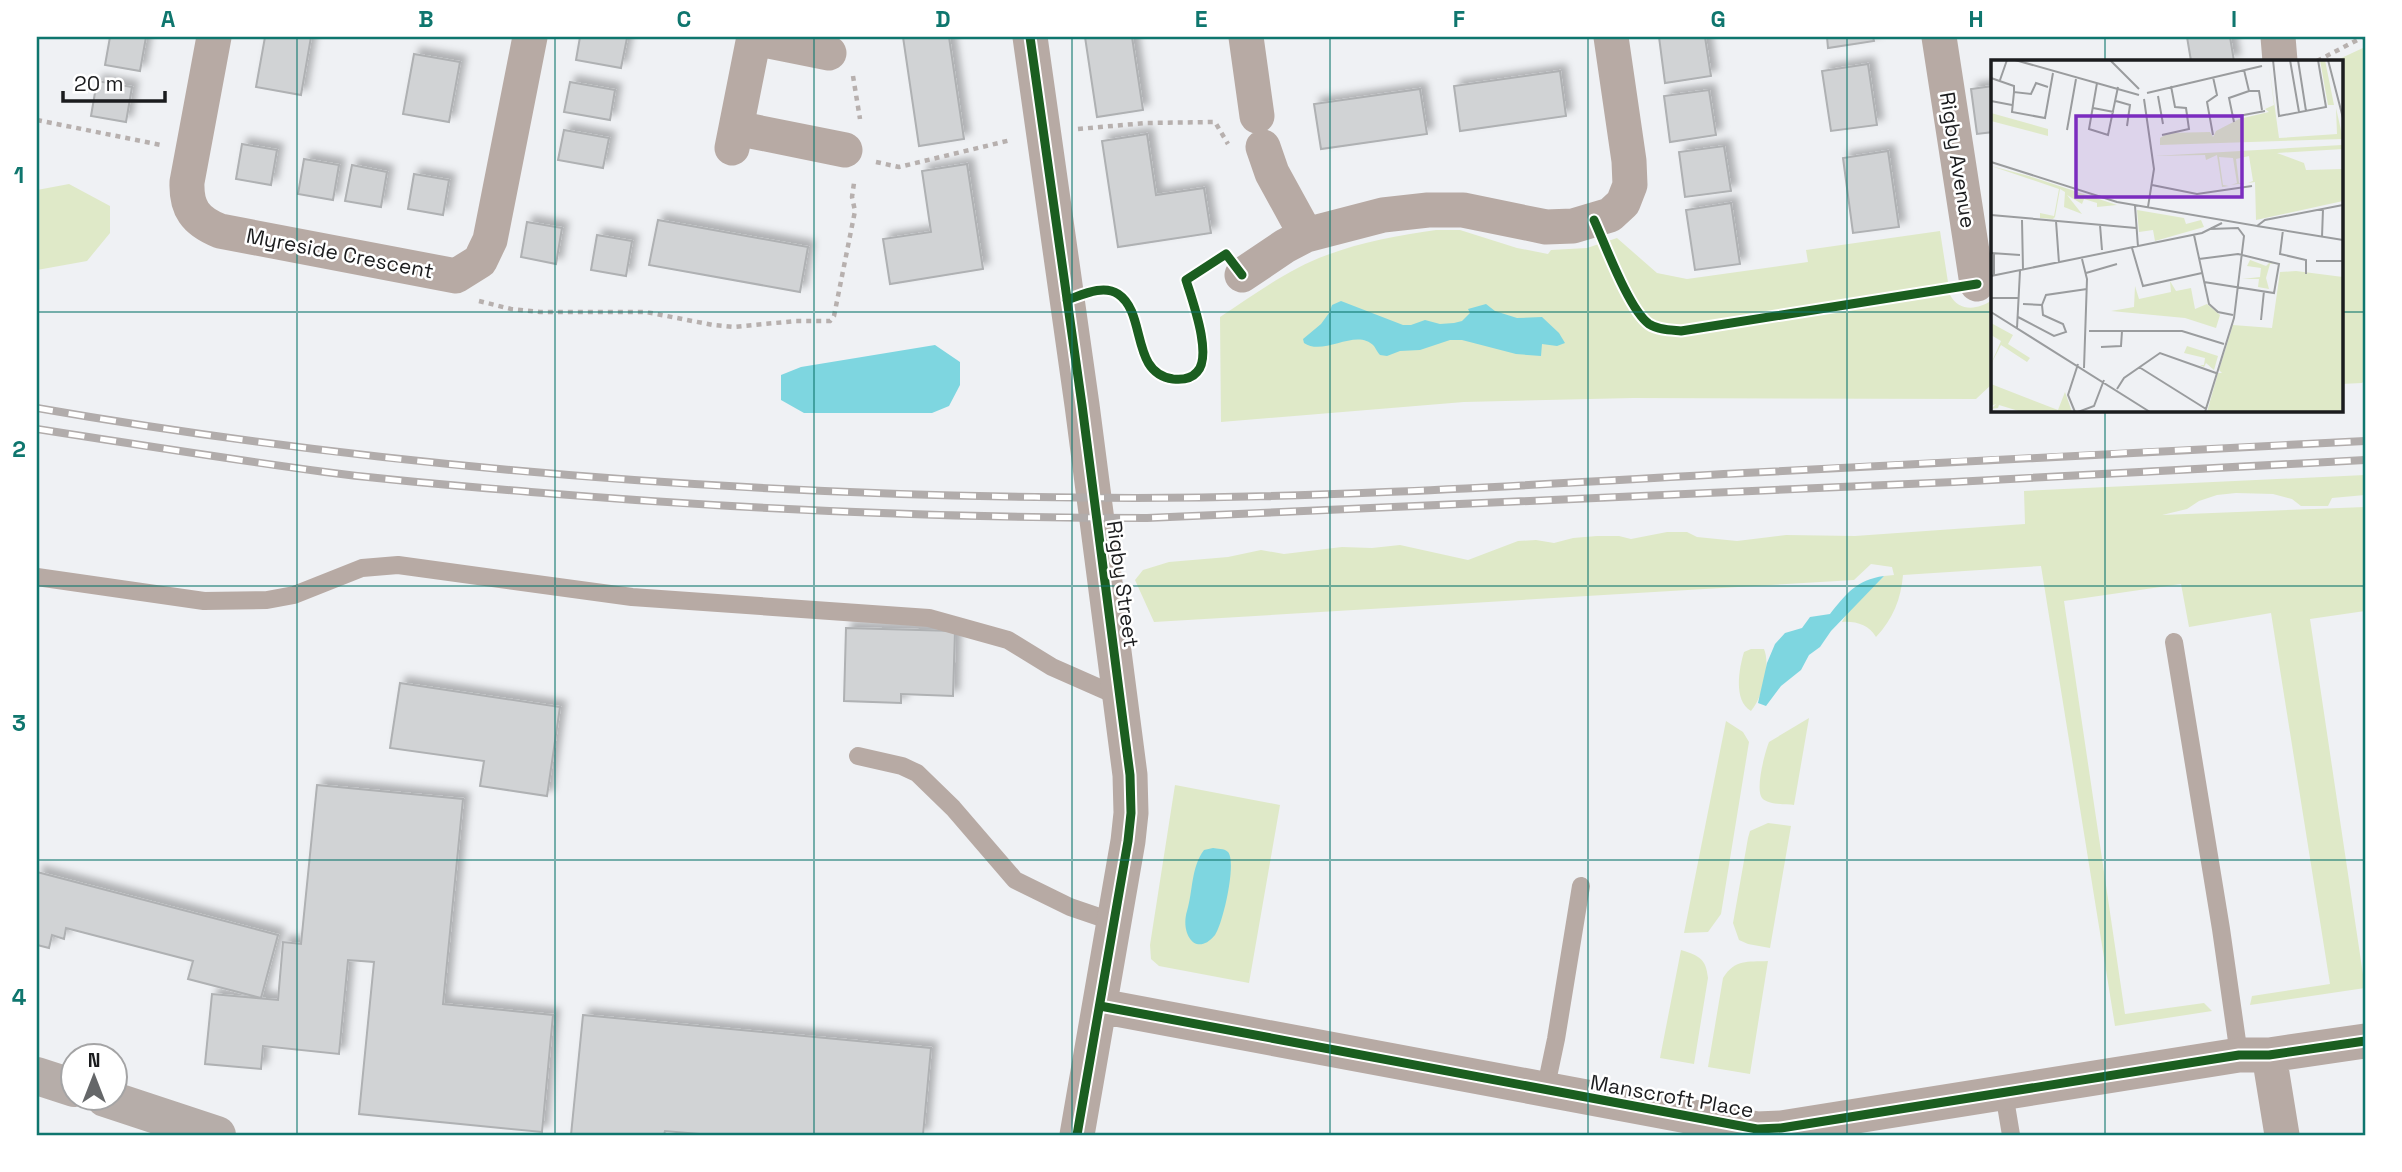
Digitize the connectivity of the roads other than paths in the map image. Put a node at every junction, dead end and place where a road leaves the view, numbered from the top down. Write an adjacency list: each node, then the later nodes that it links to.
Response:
1 (214, 37): 2 (street, Myreside Crescent)
2 (530, 37)
3 (754, 37): 9 (street); 11 (street)
4 (1030, 37): 18 (street, Rigby Street)
5 (1246, 37): 13 (street)
6 (1611, 37): 13 (street)
7 (1939, 37): 12 (street, Rigby Avenue)
8 (2278, 37): 10 (street)
9 (840, 59)
10 (2280, 60)
11 (859, 154)
12 (1978, 195): 15 (street, Rigby Avenue)
13 (1306, 235): 14 (street)
14 (1242, 275)
15 (1977, 284)
16 (37, 577): 18 (lane)
17 (2174, 642): 24 (lane)
18 (1121, 696): 21 (street, Rigby Street)
19 (858, 756): 21 (lane)
20 (1581, 886): 27 (lane)
21 (1114, 922): 22 (street, Rigby Street)
22 (1100, 1006): 27 (street, Manscroft Place); 31 (street, Rigby Street)
23 (2365, 1041): 24 (street, Manscroft Place)
24 (2254, 1055): 28 (street, Manscroft Place); 33 (street)
25 (37, 1076): 26 (main road)
26 (60, 1083)
27 (1545, 1091): 28 (street, Manscroft Place)
28 (2004, 1093): 32 (lane)
29 (130, 1106): 30 (main road)
30 (217, 1135)
31 (1077, 1135)
32 (2011, 1135)
33 (2282, 1135)

